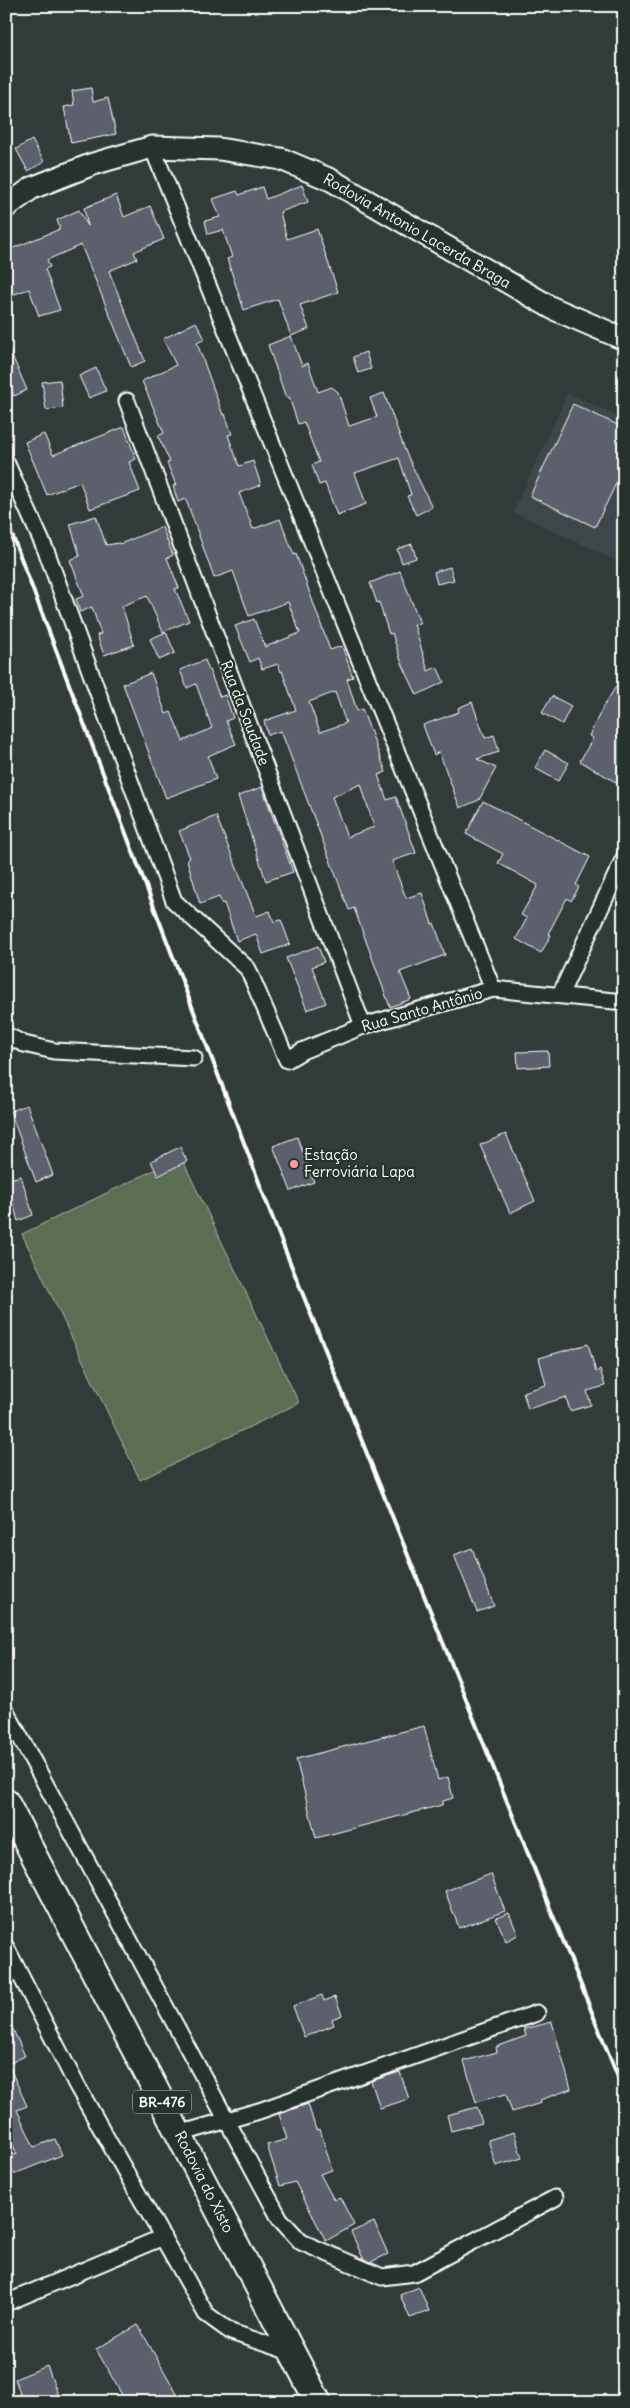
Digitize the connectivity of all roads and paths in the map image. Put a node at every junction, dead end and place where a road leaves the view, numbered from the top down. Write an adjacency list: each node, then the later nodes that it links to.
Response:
1 (152, 147): 2 (main road, Rodovia Antonio Lacerda Braga); 3 (main road, Rodovia Antonio Lacerda Braga); 7 (street)
2 (6, 207)
3 (624, 338)
4 (127, 401): 10 (street, Rua da Saudade)
5 (6, 462): 10 (street, Rua Santo Antônio)
6 (624, 858): 8 (street)
7 (493, 990): 8 (street, Rua Santo Antônio); 10 (street, Rua Santo Antônio)
8 (560, 995): 9 (street, Rua Santo Antônio)
9 (624, 1002)
10 (363, 1026)
11 (6, 1035): 12 (street)
12 (194, 1058)
13 (6, 1711): 18 (street)
14 (6, 1802): 19 (highway, Rodovia do Xisto / BR-476)
15 (6, 1947): 16 (street)
16 (13, 1976): 21 (street)
17 (537, 2013): 18 (street)
18 (228, 2120): 19 (street); 20 (street)
19 (179, 2134): 23 (highway, Rodovia do Xisto / BR-476)
20 (555, 2198)
21 (163, 2237): 22 (street); 23 (street)
22 (6, 2303)
23 (293, 2353): 24 (highway, Rodovia do Xisto / BR-476)
24 (318, 2402)

